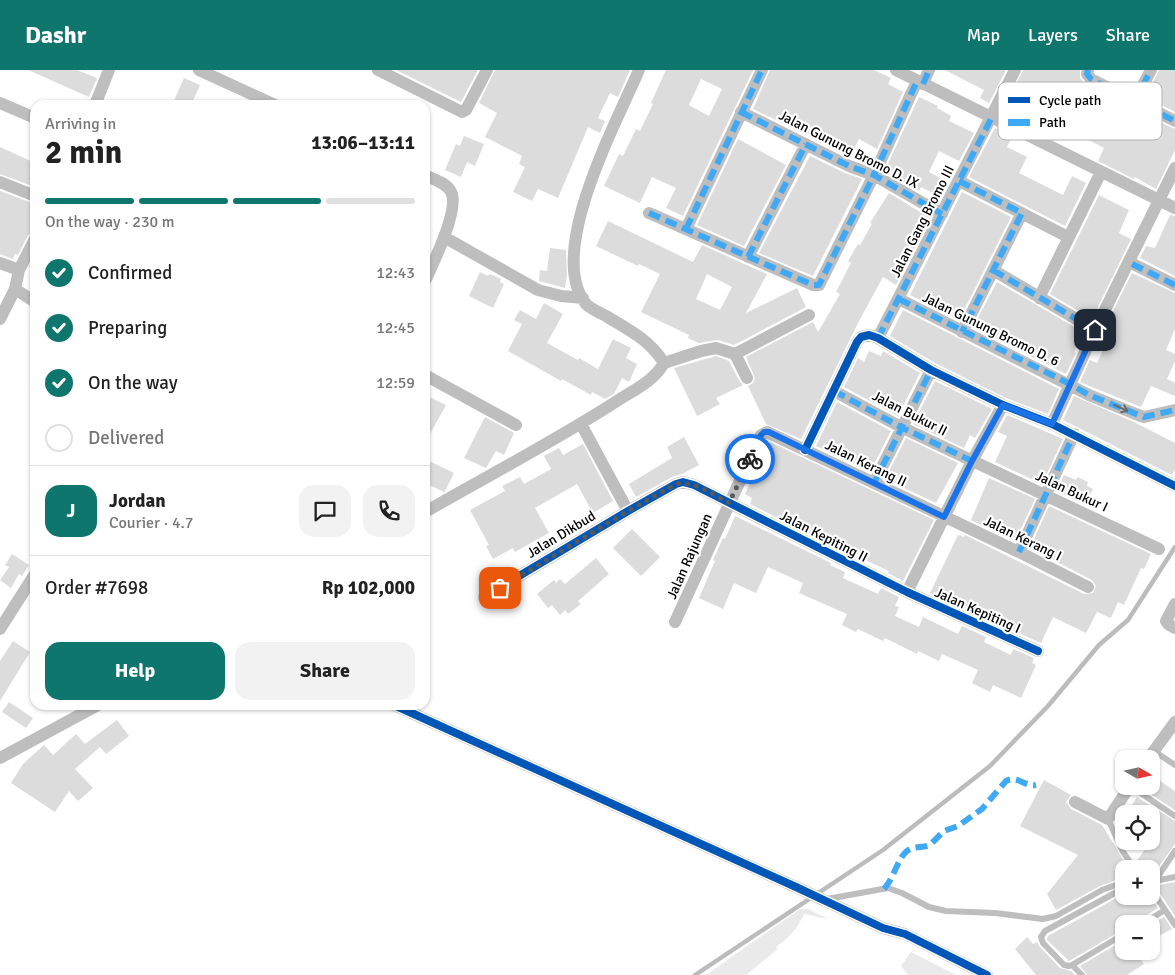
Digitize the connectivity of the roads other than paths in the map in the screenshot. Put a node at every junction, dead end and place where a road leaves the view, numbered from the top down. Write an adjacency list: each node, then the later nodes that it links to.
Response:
1 (199, 70): 17 (street)
2 (378, 70): 3 (street)
3 (487, 70)
4 (639, 70): 52 (street)
5 (762, 70): 20 (street)
6 (896, 70): 12 (street)
7 (929, 70): 12 (street)
8 (1015, 70): 13 (street, Jalan Gang Bromo III)
9 (1088, 70): 14 (street)
10 (1151, 70): 15 (street)
11 (106, 71): 16 (street)
12 (920, 82): 23 (street); 30 (street)
13 (1009, 82)
14 (1097, 82)
15 (1145, 82)
16 (97, 100)
17 (264, 100)
18 (0, 103): 22 (street)
19 (998, 105): 23 (street, Jalan Gang Bromo III)
20 (742, 112): 27 (street, Jalan Gunung Bromo D. IX); 40 (street)
21 (1162, 115): 25 (street)
22 (30, 116)
23 (992, 117): 24 (street); 32 (street, Jalan Gang Bromo III)
24 (998, 120)
25 (1175, 121)
26 (1038, 140): 29 (street)
27 (806, 144): 30 (street, Jalan Gunung Bromo D. IX); 44 (street)
28 (1175, 168): 35 (street)
29 (1101, 172): 35 (street); 42 (street)
30 (874, 175): 39 (street, Jalan Gunung Bromo D. IX); 44 (street)
31 (430, 177): 41 (street)
32 (959, 181): 37 (street); 39 (street, Jalan Gang Bromo III)
33 (0, 182): 34 (street)
34 (30, 194)
35 (1159, 200): 36 (street); 46 (street)
36 (1175, 208)
37 (1022, 212): 42 (street); 49 (street)
38 (649, 213): 40 (street)
39 (942, 214): 55 (street, Jalan Gang Bromo III)
40 (686, 229): 44 (street)
41 (444, 237): 47 (street); 52 (street)
42 (1068, 237): 53 (street)
43 (30, 249): 48 (street)
44 (748, 257)
45 (0, 262): 48 (street)
46 (1129, 262): 50 (street); 58 (street)
47 (430, 269)
48 (19, 270): 51 (street)
49 (993, 270): 53 (street); 59 (street)
50 (1175, 285)
51 (15, 289): 54 (street); 57 (street)
52 (583, 298): 62 (street)
53 (1038, 298): 58 (street)
54 (30, 299)
55 (899, 299): 59 (street, Jalan Gunung Bromo D. 6); 60 (street, Jalan Gang Bromo III)
56 (809, 315): 61 (street)
57 (0, 319)
58 (1095, 330): 66 (street)
59 (962, 332): 66 (street, Jalan Gunung Bromo D. 6)
60 (878, 338): 63 (street); 67 (street)
61 (735, 354): 62 (street); 65 (street)
62 (664, 364): 70 (street)
63 (931, 370): 68 (street); 73 (street)
64 (430, 378): 72 (street)
65 (747, 378)
66 (1073, 386): 69 (street, Jalan Gunung Bromo D. 6, one-way to 69); 71 (street)
67 (834, 391): 73 (street, Jalan Bukur II); 75 (street)
68 (1003, 405): 71 (street); 76 (street)
69 (1175, 410)
70 (581, 424): 81 (street); 82 (street)
71 (1052, 424): 74 (street)
72 (516, 425)
73 (901, 427): 76 (street, Jalan Bukur II); 77 (street)
74 (1074, 434): 78 (street); 79 (street)
75 (805, 450): 77 (street, Jalan Kerang II); 80 (street, Jalan Kerang II)
76 (972, 461): 79 (street, Jalan Bukur I); 83 (street)
77 (874, 483): 83 (street, Jalan Kerang II)
78 (1175, 486)
79 (1044, 494): 84 (street, Jalan Bukur I); 85 (street)
80 (729, 503): 82 (street, Jalan Dikbud); 88 (street, Jalan Kepiting II); 91 (street, Jalan Rajungan)
81 (430, 509)
82 (628, 511): 89 (street, Jalan Dikbud)
83 (944, 517): 85 (street, Jalan Kerang I); 88 (street)
84 (1159, 549)
85 (1019, 552): 87 (street, Jalan Kerang I)
86 (30, 582): 93 (street)
87 (1088, 587)
88 (908, 592): 94 (street, Jalan Kepiting I)
89 (484, 598)
90 (1175, 604): 92 (street)
91 (676, 622)
92 (1175, 628)
93 (0, 629)
94 (1038, 651)
95 (89, 710): 99 (street)
96 (405, 710): 114 (street)
97 (1175, 722): 98 (street)
98 (1155, 750)
99 (0, 758)
100 (1160, 759): 101 (lane)
101 (1175, 765)
102 (1129, 795): 106 (street)
103 (1143, 795): 105 (lane)
104 (1075, 802): 106 (street)
105 (1175, 816)
106 (1108, 819): 108 (lane)
107 (1175, 851): 109 (lane)
108 (1129, 860)
109 (1160, 872)
110 (1175, 877): 111 (lane)
111 (1160, 880)
112 (1115, 885): 114 (lane)
113 (1115, 893): 120 (lane)
114 (824, 900): 121 (street)
115 (1160, 902): 116 (lane)
116 (1165, 910): 117 (lane); 118 (lane)
117 (1157, 915)
118 (1175, 925)
119 (1115, 939): 120 (lane)
120 (1072, 965): 122 (lane)
121 (987, 975)
122 (1082, 975)

